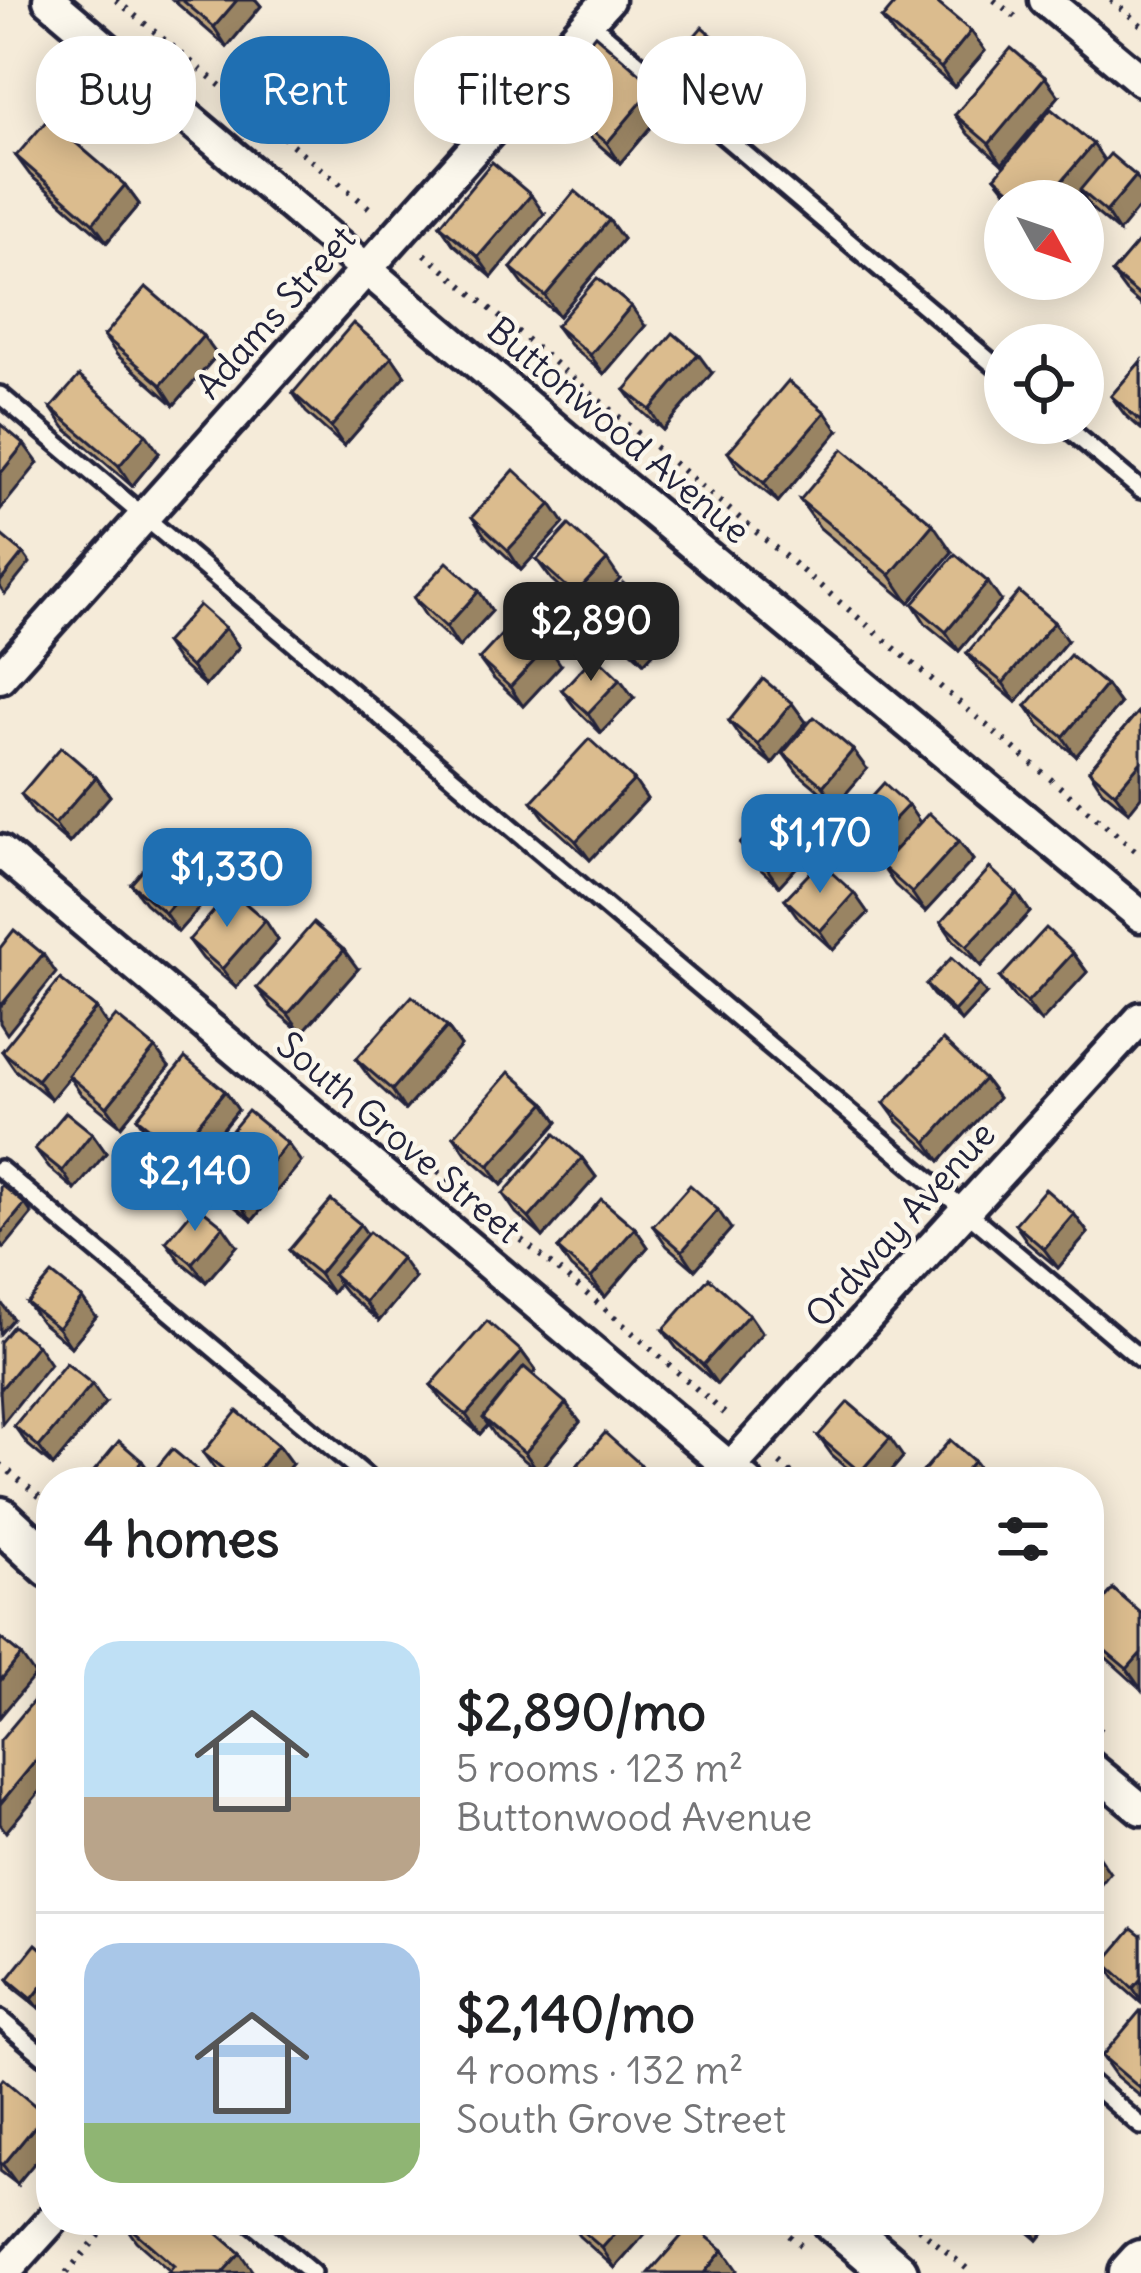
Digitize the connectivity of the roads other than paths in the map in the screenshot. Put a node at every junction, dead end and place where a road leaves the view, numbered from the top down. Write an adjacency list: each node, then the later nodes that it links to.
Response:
1 (49, 0): 5 (street, Buttonwood Avenue)
2 (1046, 0): 4 (street)
3 (598, 11): 5 (street, Adams Street); 6 (lane)
4 (1141, 80)
5 (367, 268): 10 (street, Adams Street); 13 (street, Buttonwood Avenue)
6 (984, 355)
7 (0, 395): 10 (lane)
8 (1087, 444): 9 (lane)
9 (1141, 490)
10 (142, 519): 11 (street, Adams Street); 16 (lane)
11 (0, 677)
12 (0, 851): 19 (street, South Grove Street)
13 (1141, 916)
14 (1141, 1018): 16 (street, Ordway Avenue)
15 (0, 1169): 18 (lane)
16 (964, 1212): 17 (lane); 20 (street, Ordway Avenue)
17 (1141, 1359)
18 (355, 1467)
19 (720, 1467)
20 (741, 1467)
21 (0, 1519): 22 (street)
22 (36, 1552)
23 (1104, 1778): 24 (street)
24 (1141, 1809)
25 (0, 2019): 26 (lane)
26 (36, 2049)
27 (1104, 2094): 28 (lane)
28 (1141, 2126)
29 (38, 2235): 33 (street)
30 (266, 2235): 34 (lane)
31 (852, 2235): 35 (street)
32 (1141, 2262): 36 (street)
33 (4, 2273)
34 (312, 2273)
35 (896, 2273)
36 (1131, 2273)

